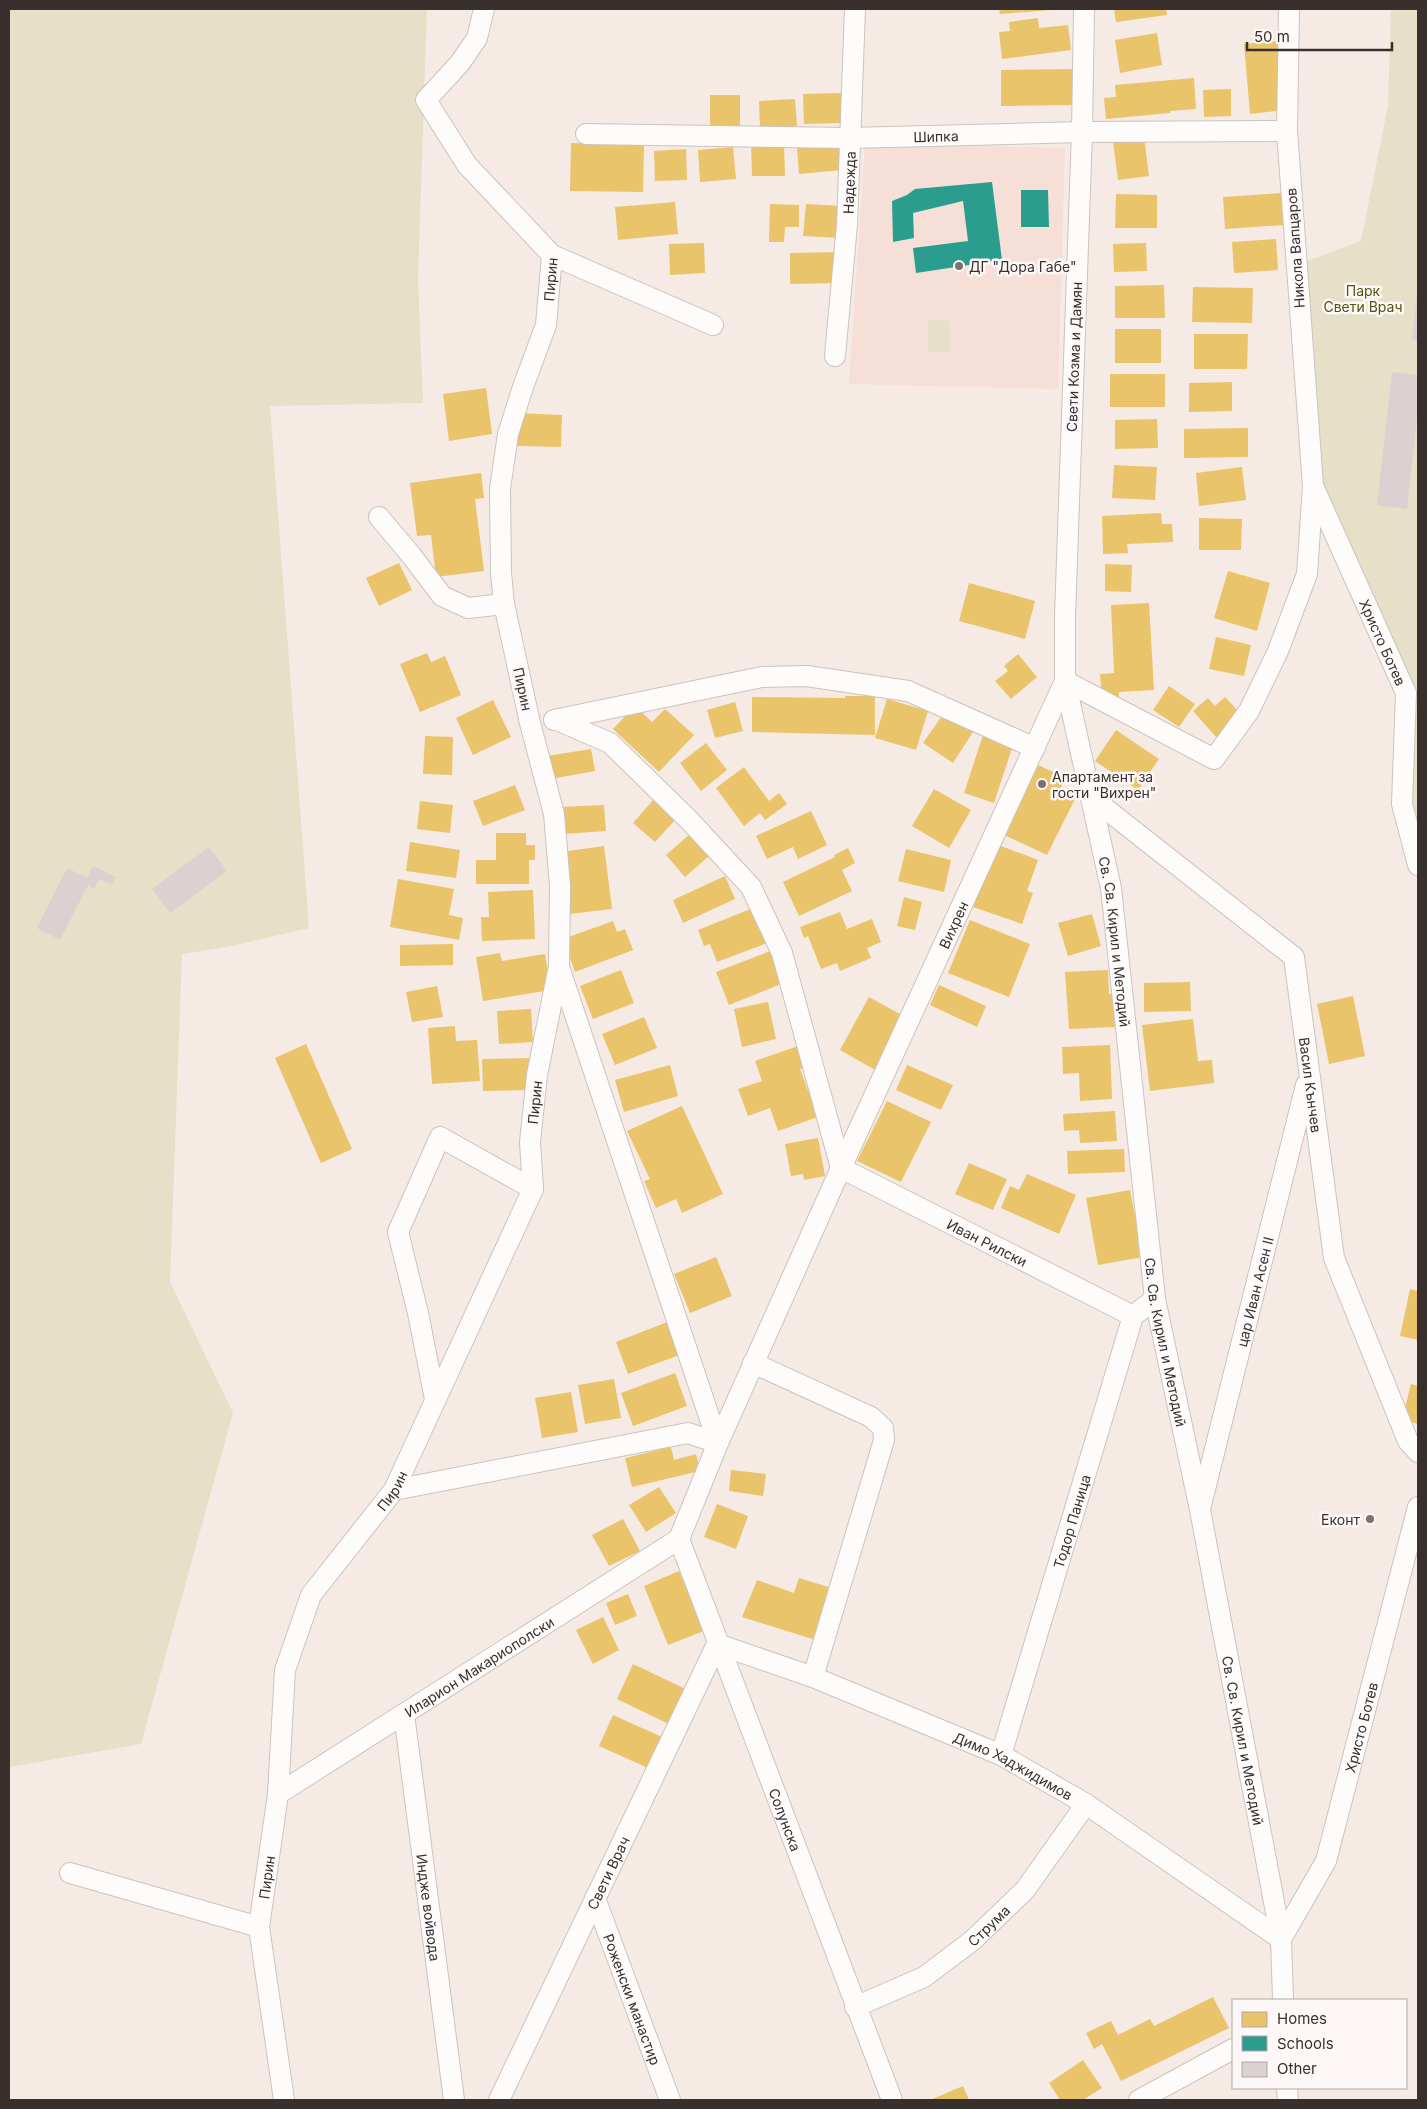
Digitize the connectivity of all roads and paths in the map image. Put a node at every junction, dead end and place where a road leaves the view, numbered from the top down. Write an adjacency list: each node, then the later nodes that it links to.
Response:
1 (484, 9): 9 (street, Пирин)
2 (856, 9): 8 (street, Надежда)
3 (1084, 9): 6 (street, Свети Козма и Дамян)
4 (1289, 9): 5 (street, Никола Вапцаров)
5 (1287, 131): 6 (street, Шипка); 12 (street, Никола Вапцаров)
6 (1082, 132): 8 (street, Шипка); 15 (street, Свети Козма и Дамян)
7 (586, 134): 8 (street, Шипка)
8 (850, 138): 11 (street, Надежда)
9 (552, 255): 10 (street); 14 (street, Пирин)
10 (714, 325)
11 (836, 356)
12 (1313, 486): 15 (street); 20 (street, Христо Ботев)
13 (379, 517): 14 (street)
14 (504, 604): 17 (street, Пирин)
15 (1065, 681): 18 (street, Вихрен); 19 (street, Св. Св. Кирил и Методий)
16 (557, 720): 17 (street); 18 (street); 23 (street)
17 (530, 723): 21 (street, Пирин)
18 (1035, 748): 23 (street, Вихрен)
19 (1092, 798): 22 (street, Васил Кънчев); 25 (street, Св. Св. Кирил и Методий)
20 (1418, 865)
21 (559, 966): 24 (street, Пирин); 29 (street)
22 (1309, 1073): 30 (street, Васил Кънчев); 33 (street, цар Иван Асен II)
23 (841, 1168): 26 (street, Иван Рилски); 27 (street, Вихрен)
24 (533, 1189): 28 (street, Пирин); 28 (street)
25 (1155, 1299): 26 (street); 33 (street, Св. Св. Кирил и Методий)
26 (1133, 1316): 38 (street, Тодор Паница)
27 (753, 1362): 29 (street, Вихрен); 36 (street)
28 (435, 1399): 31 (street, Пирин)
29 (718, 1443): 31 (street); 34 (street, Вихрен)
30 (1418, 1452)
31 (394, 1490): 39 (street, Пирин)
32 (1418, 1507): 44 (street, Христо Ботев)
33 (1200, 1510): 44 (street, Св. Св. Кирил и Методий)
34 (678, 1539): 35 (street, Солунска); 37 (street, Иларион Макариополски)
35 (717, 1644): 36 (street, Димо Хаджидимов); 42 (street, Свети Врач); 46 (street, Солунска)
36 (813, 1676): 38 (street, Димо Хаджидимов)
37 (404, 1714): 39 (street, Иларион Макариополски); 49 (street, Индже войвода)
38 (1001, 1754): 40 (street, Димо Хаджидимов)
39 (278, 1794): 43 (street, Пирин)
40 (1086, 1804): 44 (street, Димо Хаджидимов); 46 (street, Струма)
41 (70, 1873): 43 (street)
42 (595, 1898): 50 (street, Свети Врач); 51 (street, Роженски манастир)
43 (259, 1927): 48 (street, Пирин)
44 (1281, 1939): 45 (street, Св. Св. Кирил и Методий)
45 (1283, 1999)
46 (855, 2007): 52 (street, Солунска)
47 (1232, 2050): 53 (street)
48 (284, 2100)
49 (454, 2100)
50 (499, 2100)
51 (670, 2100)
52 (892, 2100)
53 (1139, 2100)

